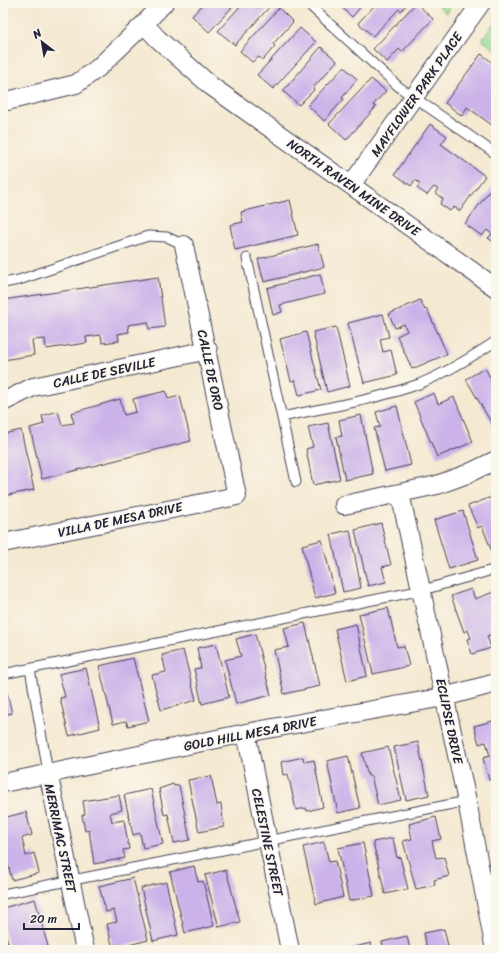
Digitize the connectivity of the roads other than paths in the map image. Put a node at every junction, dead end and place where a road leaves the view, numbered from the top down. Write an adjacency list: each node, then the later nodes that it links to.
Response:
1 (164, 3): 4 (street)
2 (307, 3): 5 (lane)
3 (481, 3): 5 (street, MAYFLOWER PARK PLACE)
4 (144, 24): 6 (street); 8 (street, NORTH RAVEN MINE DRIVE)
5 (414, 97): 7 (lane); 8 (street, MAYFLOWER PARK PLACE)
6 (3, 102)
7 (496, 154)
8 (351, 185): 12 (street, NORTH RAVEN MINE DRIVE)
9 (184, 245): 11 (lane); 14 (street, CALLE DE ORO)
10 (248, 258): 16 (lane)
11 (3, 283)
12 (496, 288)
13 (496, 341): 16 (lane)
14 (208, 350): 15 (street, CALLE DE SEVILLE); 20 (street, CALLE DE ORO)
15 (3, 402)
16 (282, 417): 18 (lane)
17 (496, 460): 19 (street)
18 (296, 482)
19 (400, 493): 21 (street); 24 (street, ECLIPSE DRIVE)
20 (237, 496): 22 (street, VILLA DE MESA DRIVE)
21 (344, 505)
22 (3, 543)
23 (496, 569): 24 (lane)
24 (423, 590): 25 (lane); 28 (street, ECLIPSE DRIVE)
25 (30, 669): 26 (lane); 30 (lane)
26 (3, 674)
27 (496, 683): 28 (street, GOLD HILL MESA DRIVE)
28 (444, 697): 29 (street, GOLD HILL MESA DRIVE); 32 (street, ECLIPSE DRIVE)
29 (246, 733): 30 (street, GOLD HILL MESA DRIVE); 33 (street, CELESTINE STREET)
30 (48, 772): 31 (street, GOLD HILL MESA DRIVE); 34 (street, MERRIMAC STREET)
31 (3, 783)
32 (467, 801): 33 (lane); 38 (street, ECLIPSE DRIVE)
33 (268, 841): 34 (lane); 37 (street, CELESTINE STREET)
34 (70, 881): 35 (lane); 36 (street, MERRIMAC STREET)
35 (3, 894)
36 (85, 950)
37 (290, 950)
38 (495, 950)

